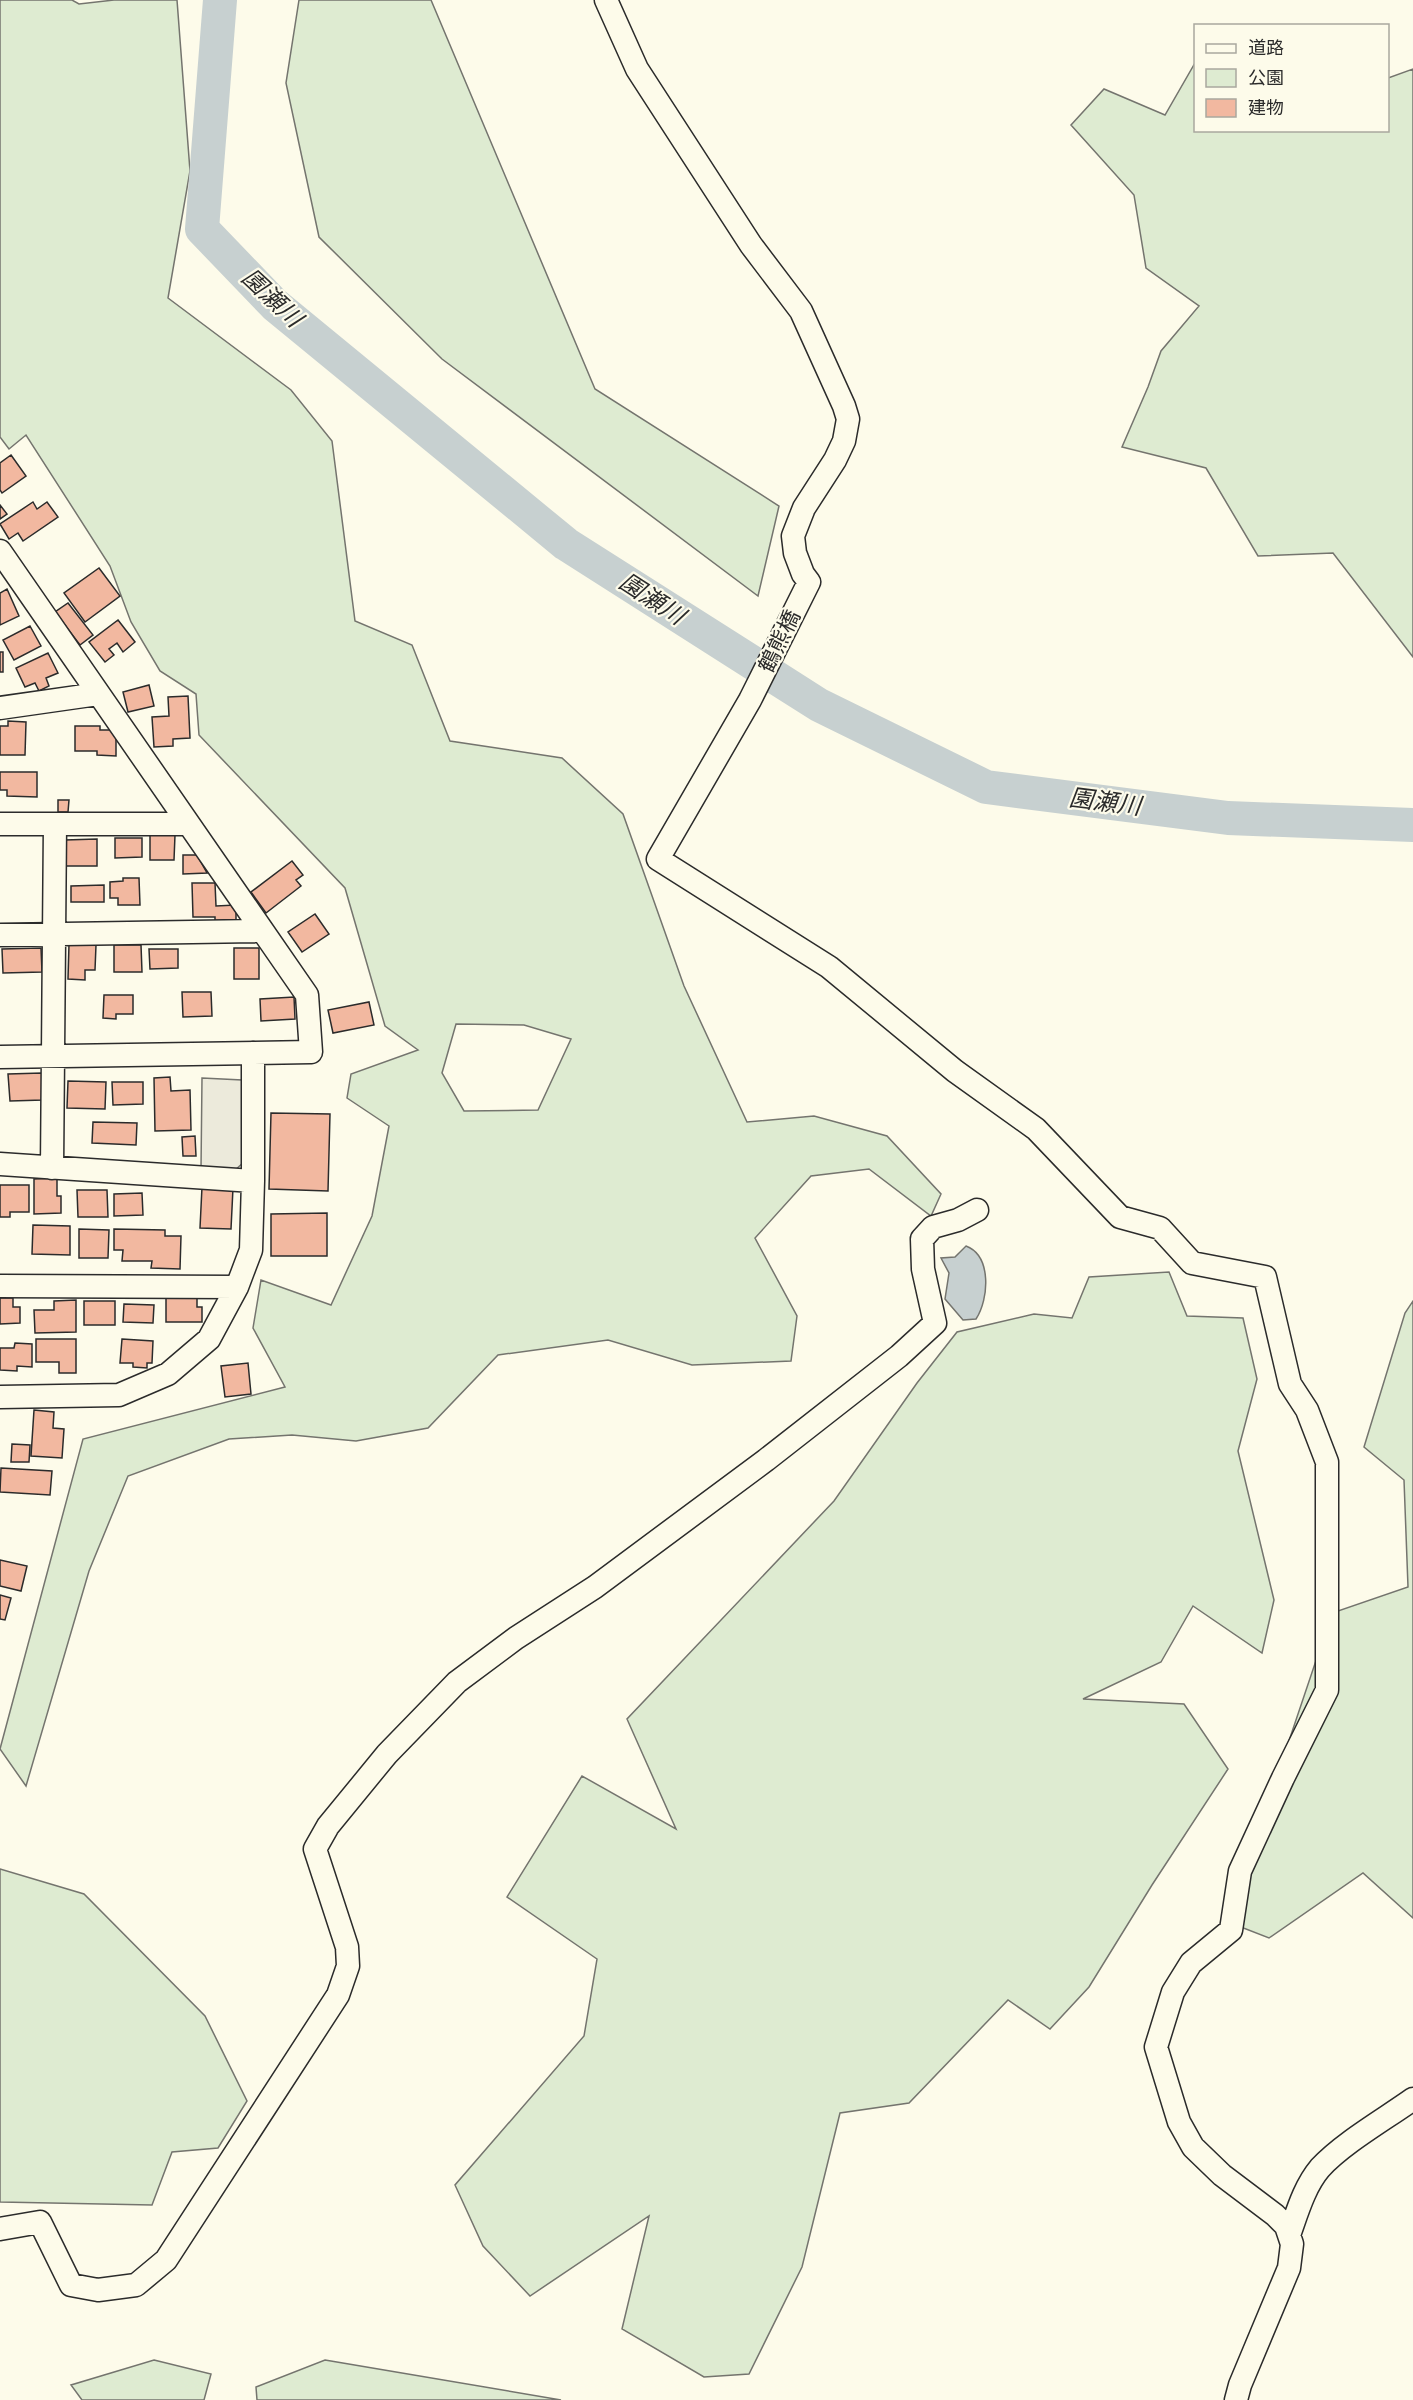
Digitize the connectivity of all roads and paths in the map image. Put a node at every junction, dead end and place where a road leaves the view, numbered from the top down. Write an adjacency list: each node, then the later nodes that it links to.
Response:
1 (606, 0): 23 (street, 鶴熊橋)
2 (0, 551): 3 (street)
3 (98, 694): 4 (street); 7 (street)
4 (0, 708)
5 (0, 824): 6 (street)
6 (56, 824): 7 (street); 10 (street)
7 (188, 824): 8 (street)
8 (261, 931): 10 (street); 11 (street)
9 (0, 935): 10 (street)
10 (55, 935): 12 (street)
11 (253, 1053): 12 (street); 16 (street)
12 (54, 1056): 13 (street); 15 (street)
13 (0, 1057)
14 (0, 1164): 15 (street)
15 (52, 1168): 16 (street)
16 (253, 1181): 19 (street)
17 (978, 1210): 22 (street)
18 (0, 1286): 19 (street)
19 (237, 1287): 20 (street)
20 (0, 1397)
21 (1413, 2099): 23 (street)
22 (0, 2229)
23 (1289, 2235): 24 (street)
24 (1236, 2400)

